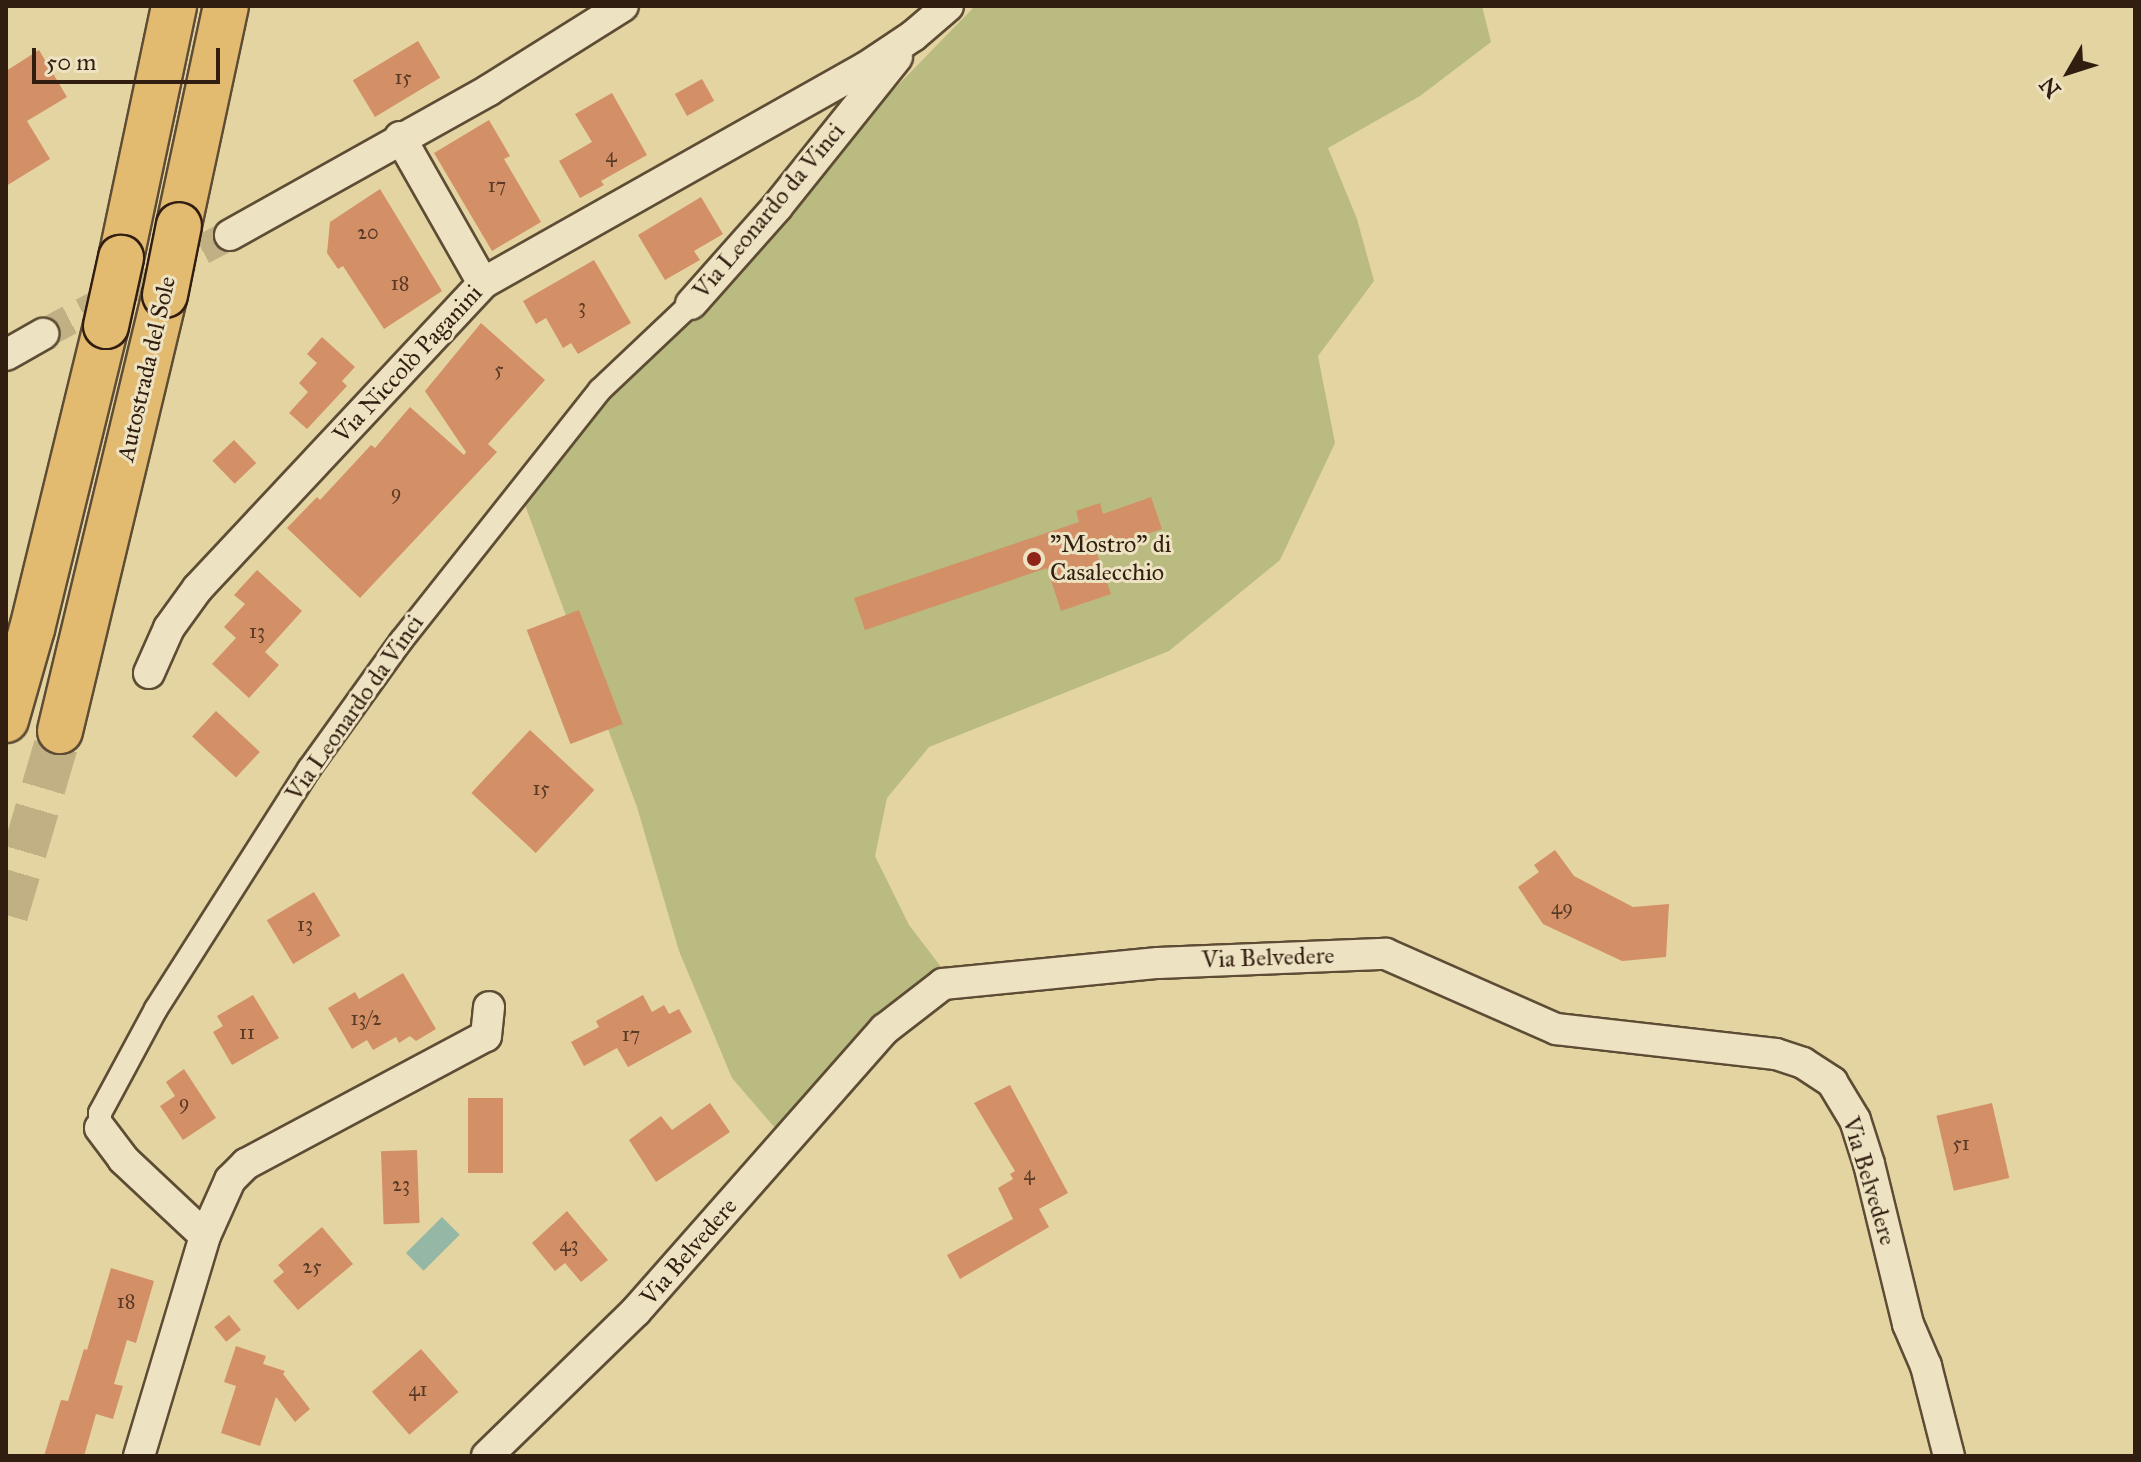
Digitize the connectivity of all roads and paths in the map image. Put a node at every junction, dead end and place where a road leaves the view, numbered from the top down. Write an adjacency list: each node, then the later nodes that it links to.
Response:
1 (174, 6): 14 (highway, Autostrada del Sole, bridge)
2 (226, 6): 15 (highway, Autostrada del Sole, bridge)
3 (623, 6): 7 (street)
4 (948, 6): 5 (street, Via Leonardo da Vinci)
5 (913, 36): 6 (street, Via Leonardo da Vinci); 10 (street, Via Leonardo da Vinci)
6 (865, 68): 9 (street, Via Niccolò Paganini)
7 (400, 137): 8 (street); 9 (street)
8 (230, 235)
9 (483, 283): 13 (street, Via Niccolò Paganini)
10 (691, 304): 17 (street, Via Leonardo da Vinci)
11 (43, 334): 12 (street)
12 (6, 355)
13 (149, 673)
14 (6, 720)
15 (60, 731)
16 (489, 1007): 18 (street)
17 (100, 1128): 18 (street, Via Leonardo da Vinci)
18 (205, 1236): 19 (street)
19 (139, 1456)
20 (487, 1456): 21 (street, Via Belvedere)
21 (1949, 1456)

